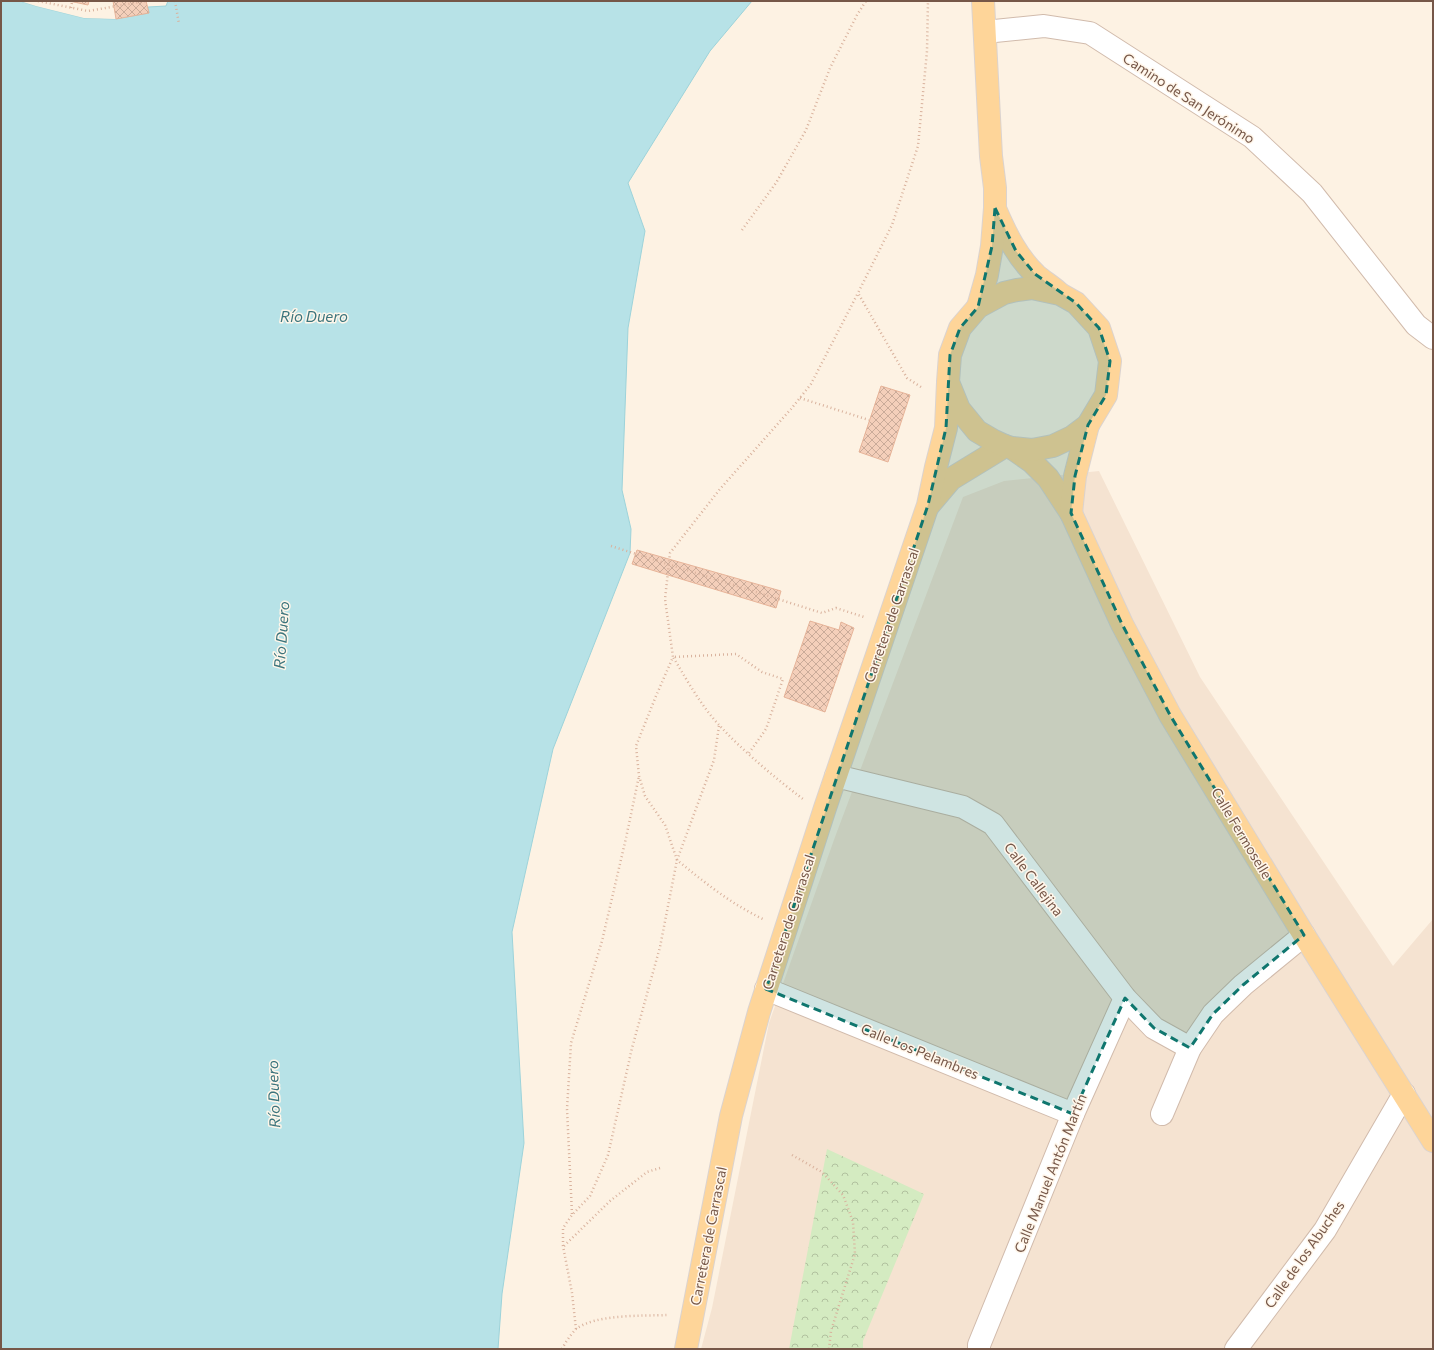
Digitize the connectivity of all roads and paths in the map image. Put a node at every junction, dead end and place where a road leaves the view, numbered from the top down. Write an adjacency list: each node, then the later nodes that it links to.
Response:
1 (38, 1): 8 (path)
2 (146, 1): 8 (path)
3 (175, 1): 9 (path)
4 (866, 1): 12 (path)
5 (928, 1): 13 (path)
6 (983, 1): 10 (main road)
7 (72, 2): 8 (path)
8 (71, 8)
9 (179, 24)
10 (985, 32): 11 (main road); 16 (street, Camino de San Jerónimo)
11 (995, 208): 14 (main road); 15 (main road)
12 (742, 230)
13 (858, 293): 18 (path); 19 (path)
14 (1060, 294): 15 (main road); 21 (main road)
15 (978, 307): 17 (main road, Carretera de Carrascal)
16 (1433, 338)
17 (948, 382): 22 (main road, Calle Fermoselle); 23 (main road, Carretera de Carrascal)
18 (921, 387)
19 (800, 398): 20 (path); 26 (path)
20 (869, 420)
21 (1088, 425): 22 (main road); 24 (main road)
22 (1008, 447): 23 (main road, Carretera de Carrascal); 24 (main road, Calle Fermoselle)
23 (928, 506): 32 (main road, Carretera de Carrascal)
24 (1071, 513): 36 (main road, Calle Fermoselle)
25 (610, 546): 26 (path)
26 (670, 566): 27 (path); 28 (path)
27 (869, 619)
28 (673, 658): 29 (path); 30 (path); 31 (path)
29 (719, 726): 30 (path); 34 (path)
30 (749, 753): 33 (path)
31 (639, 776): 34 (path); 46 (path)
32 (836, 776): 33 (main road, Carretera de Carrascal); 38 (street, Calle Callejina)
33 (825, 808): 37 (main road, Carretera de Carrascal)
34 (677, 860): 35 (path); 46 (path)
35 (767, 921)
36 (1304, 935): 39 (street); 40 (main road, Calle Fermoselle)
37 (766, 989): 41 (street, Calle Los Pelambres); 51 (main road, Carretera de Carrascal)
38 (1125, 998): 39 (street, Calle Callejina); 41 (street, Calle Manuel Antón Martín)
39 (1190, 1048): 42 (street)
40 (1404, 1094): 43 (main road, Calle Fermoselle); 54 (street, Calle de los Abuches)
41 (1073, 1114): 53 (street, Calle Manuel Antón Martín)
42 (1162, 1114)
43 (1433, 1141)
44 (792, 1155): 52 (path)
45 (660, 1168): 47 (path)
46 (572, 1215): 47 (path)
47 (563, 1246): 49 (path)
48 (673, 1315): 49 (path)
49 (576, 1330): 50 (path)
50 (562, 1349)
51 (686, 1349)
52 (829, 1349)
53 (979, 1349)
54 (1236, 1349)

